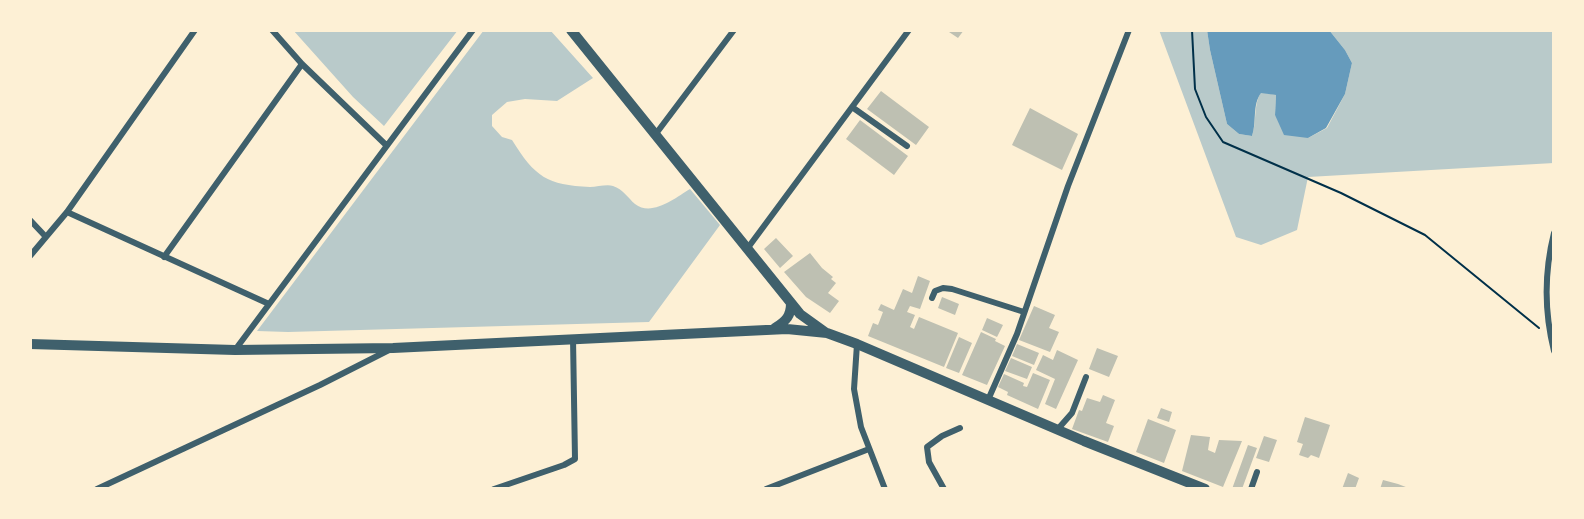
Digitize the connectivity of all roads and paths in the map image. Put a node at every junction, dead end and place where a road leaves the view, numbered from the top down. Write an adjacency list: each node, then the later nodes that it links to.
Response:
1 (195, 30): 14 (street)
2 (272, 30): 9 (street)
3 (473, 30): 12 (street)
4 (570, 30): 11 (street)
5 (734, 30): 11 (street)
6 (909, 30): 10 (street)
7 (1129, 30): 24 (street)
8 (1192, 30): 28 (path)
9 (302, 64): 12 (street); 20 (street)
10 (852, 107): 13 (street); 18 (street)
11 (655, 135): 18 (street)
12 (386, 145): 23 (street)
13 (907, 146)
14 (67, 212): 17 (street); 20 (street)
15 (30, 220): 17 (street)
16 (1554, 233): 28 (street)
17 (46, 237): 19 (street)
18 (746, 250): 22 (street)
19 (30, 256)
20 (164, 257): 23 (street)
21 (932, 298): 24 (street)
22 (791, 303): 25 (street); 26 (street)
23 (269, 304): 32 (street)
24 (1024, 312): 35 (street)
25 (772, 330): 26 (street); 27 (street)
26 (827, 333): 30 (street)
27 (573, 338): 31 (street); 41 (street)
28 (1551, 338): 33 (street)
29 (30, 344): 32 (street)
30 (857, 344): 35 (street); 38 (street)
31 (393, 348): 32 (street); 40 (street)
32 (235, 350)
33 (1554, 351)
34 (1086, 377): 37 (street)
35 (988, 400): 37 (street)
36 (960, 428): 44 (street)
37 (1057, 430): 45 (street)
38 (869, 448): 42 (street); 43 (street)
39 (1257, 472): 46 (street)
40 (97, 489)
41 (494, 489)
42 (766, 489)
43 (885, 489)
44 (944, 489)
45 (1205, 489)
46 (1251, 489)

